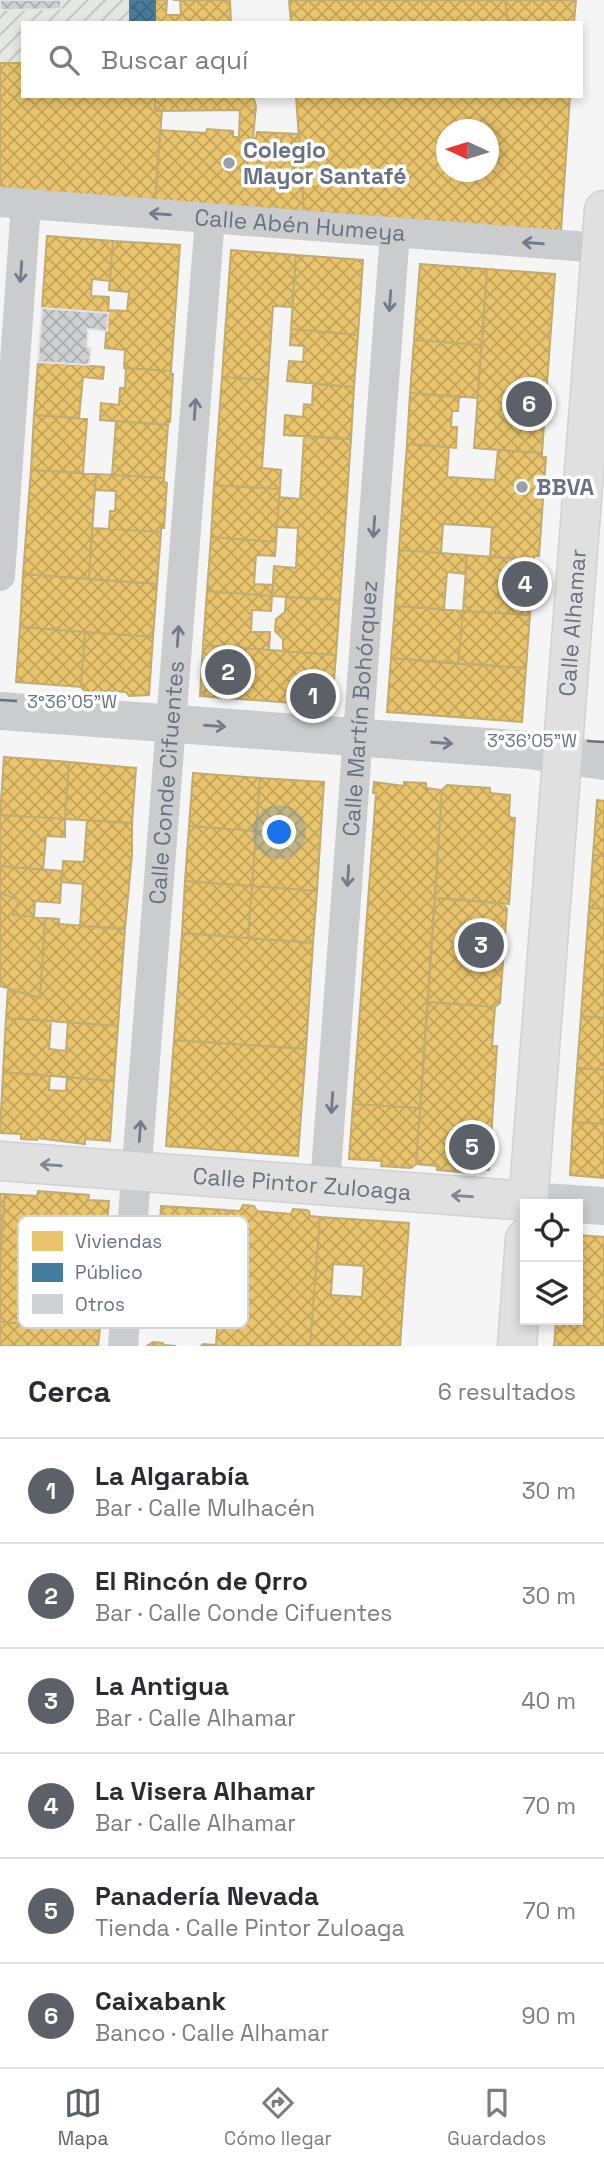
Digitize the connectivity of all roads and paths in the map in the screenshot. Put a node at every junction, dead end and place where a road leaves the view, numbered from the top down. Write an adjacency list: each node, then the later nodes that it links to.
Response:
1 (13, 203): 3 (street, Calle Abén Humeya, one-way to 1); 6 (street, one-way to 6)
2 (604, 210): 5 (main road, Calle Alhamar)
3 (210, 218): 4 (street, Calle Abén Humeya); 8 (street, Calle Conde Cifuentes, one-way to 3)
4 (396, 232): 5 (street, Calle Abén Humeya, one-way to 4); 9 (street, Calle Martín Bohórquez, one-way to 9)
5 (602, 258): 10 (main road, Calle Alhamar)
6 (0, 576)
7 (0, 711): 8 (street)
8 (171, 723): 9 (street, one-way to 9); 13 (street, Calle Conde Cifuentes, one-way to 8)
9 (358, 737): 10 (street, one-way to 10); 14 (street, Calle Martín Bohórquez, one-way to 14)
10 (563, 756): 11 (street); 15 (main road, Calle Alhamar)
11 (604, 761)
12 (0, 1161): 13 (main road, Calle Pintor Zuloaga, one-way to 12)
13 (137, 1171): 14 (main road, Calle Pintor Zuloaga); 19 (street, Calle Conde Cifuentes)
14 (325, 1185): 16 (main road, Calle Pintor Zuloaga, one-way to 14)
15 (528, 1199)
16 (520, 1202)
17 (583, 1205): 18 (street, Calle Pintor Zuloaga)
18 (604, 1206)
19 (133, 1216)
20 (523, 1262): 23 (main road)
21 (124, 1328): 22 (street, Calle Conde Cifuentes)
22 (123, 1346)
23 (517, 1346)

